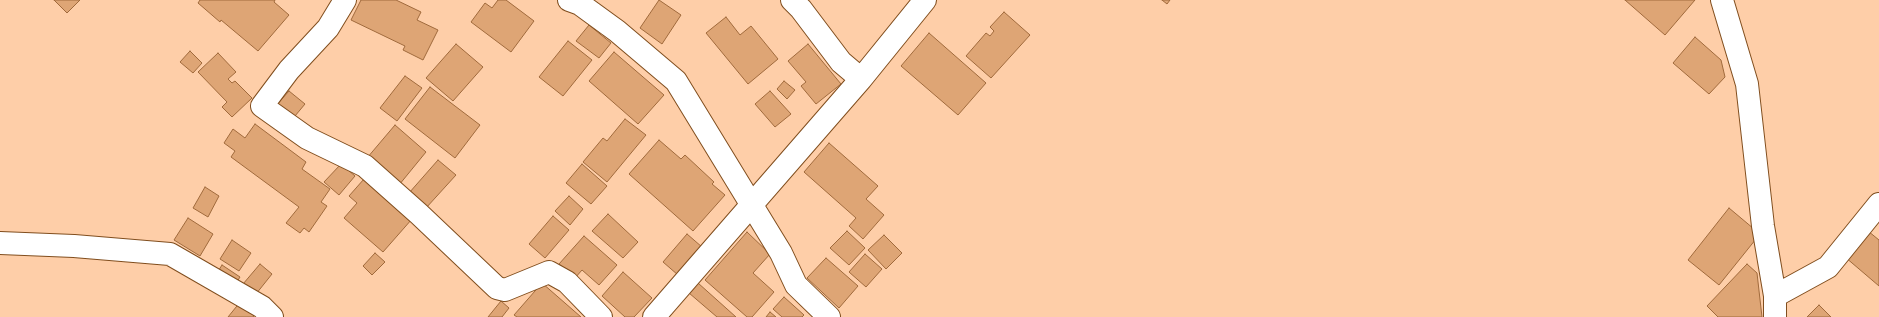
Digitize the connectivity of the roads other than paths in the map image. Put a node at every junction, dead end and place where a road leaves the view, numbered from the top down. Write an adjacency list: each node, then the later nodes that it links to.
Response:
1 (345, 0): 12 (street)
2 (569, 0): 8 (street)
3 (792, 0): 6 (street)
4 (925, 0): 6 (street)
5 (1722, 0): 10 (street)
6 (861, 79): 8 (street)
7 (1879, 204): 10 (street)
8 (752, 206): 13 (street); 14 (street)
9 (0, 243): 11 (street)
10 (1775, 296): 15 (street)
11 (272, 317)
12 (601, 317)
13 (654, 317)
14 (829, 317)
15 (1776, 317)

